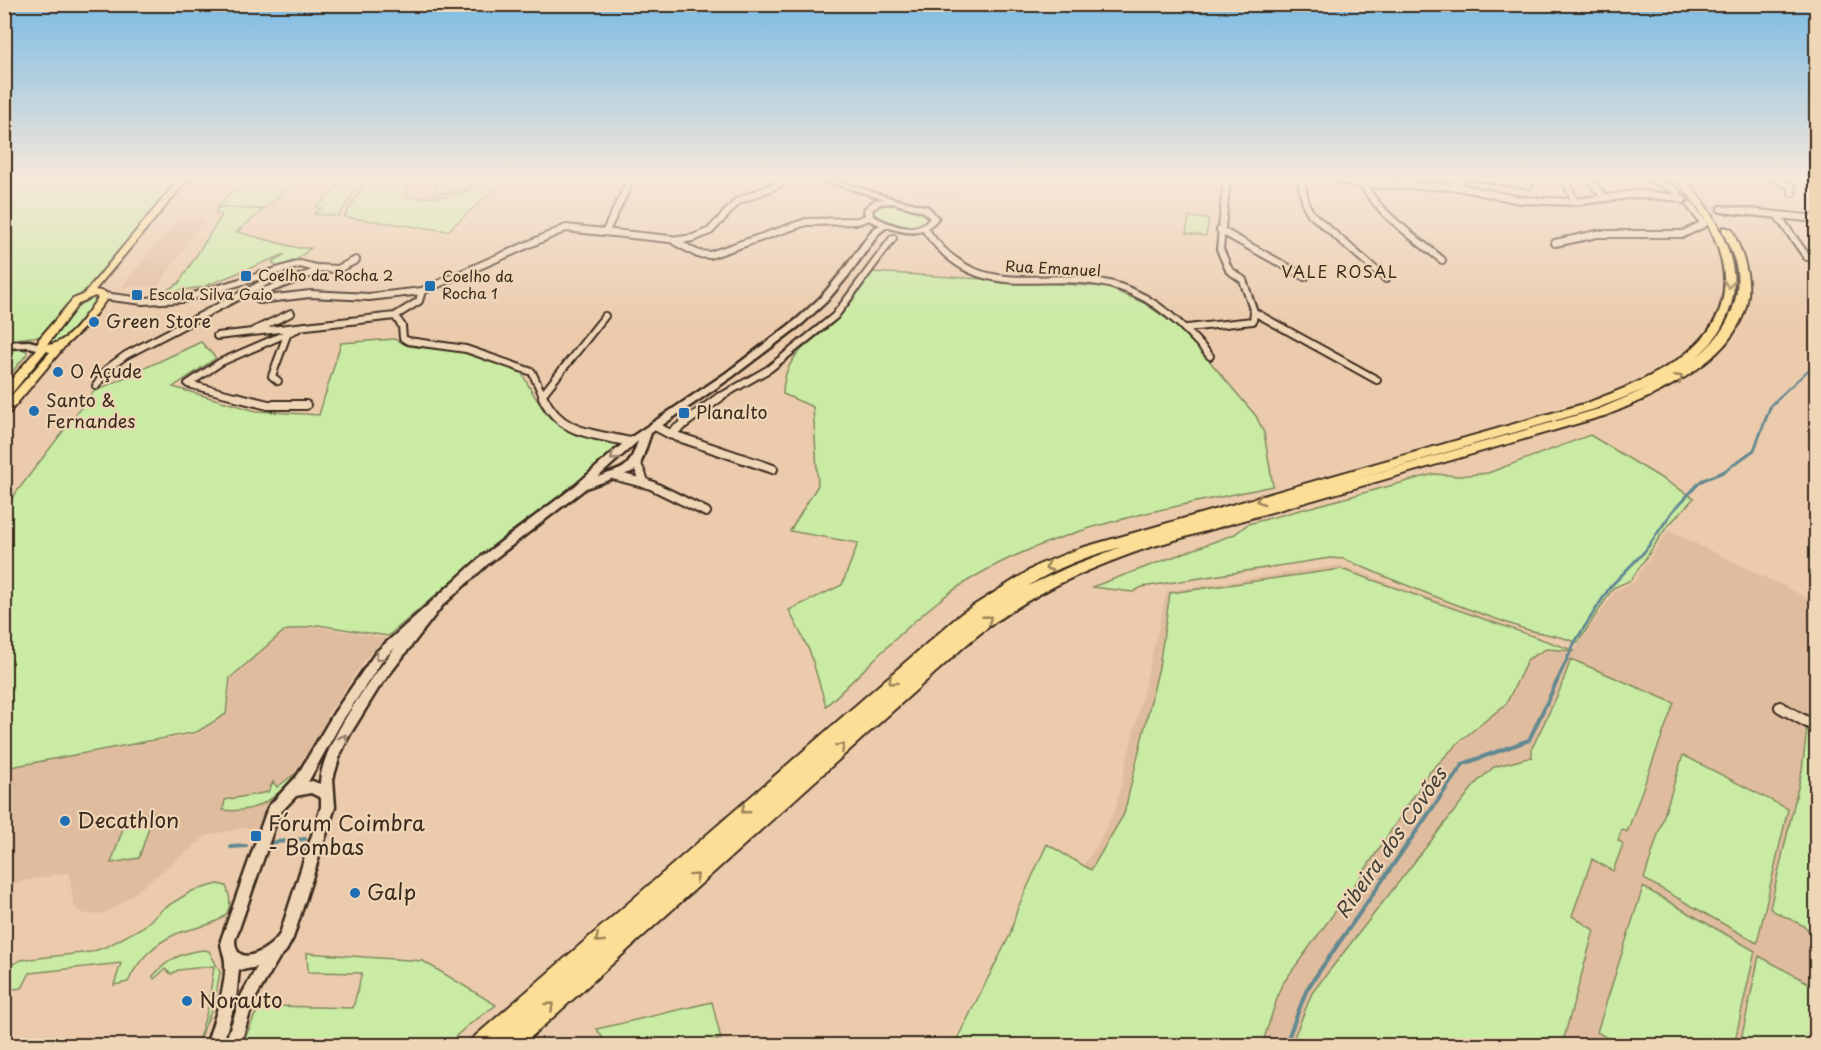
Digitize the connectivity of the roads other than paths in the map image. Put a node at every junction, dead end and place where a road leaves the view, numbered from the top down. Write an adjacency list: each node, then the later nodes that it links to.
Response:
1 (145, 226): 32 (main road)
2 (156, 226): 33 (main road)
3 (608, 226): 19 (street)
4 (715, 226): 22 (street)
5 (794, 226): 22 (street)
6 (874, 226): 20 (street)
7 (884, 226): 20 (street)
8 (893, 226): 17 (street)
9 (927, 226): 17 (street)
10 (1221, 226): 18 (street)
11 (1325, 226): 30 (street)
12 (1402, 226): 26 (street)
13 (1700, 226): 23 (street)
14 (1715, 226): 59 (highway, one-way to 59)
15 (1725, 226): 59 (highway, one-way to 15)
16 (1785, 226): 24 (street)
17 (924, 228): 39 (street, Rua Emanuel)
18 (1220, 230): 29 (street); 34 (street)
19 (606, 231): 22 (street); 31 (street)
20 (876, 231): 54 (street)
21 (893, 238): 56 (street)
22 (670, 239)
23 (1555, 243)
24 (1807, 257)
25 (356, 260): 27 (street)
26 (1443, 261)
27 (316, 268): 28 (street); 31 (street)
28 (260, 274): 33 (street); 49 (street)
29 (1305, 277)
30 (1386, 279)
31 (422, 291): 36 (street)
32 (87, 294): 33 (main road); 43 (main road)
33 (102, 297): 45 (main road)
34 (1254, 312): 39 (street); 47 (street)
35 (291, 313): 40 (street)
36 (395, 316): 38 (street); 50 (street)
37 (604, 316): 50 (street)
38 (304, 326): 40 (street); 41 (street)
39 (1187, 328): 46 (street, Rua Emanuel)
40 (252, 332): 42 (street)
41 (287, 334): 48 (street); 52 (street)
42 (217, 336)
43 (43, 344): 44 (street); 45 (main road); 51 (main road)
44 (4, 345)
45 (60, 346): 53 (main road)
46 (1210, 356)
47 (1377, 380)
48 (278, 381)
49 (96, 386)
50 (543, 394): 57 (street)
51 (4, 396)
52 (306, 405)
53 (4, 411)
54 (655, 426): 55 (street); 56 (street)
55 (646, 433): 57 (street); 58 (street)
56 (670, 435): 61 (street)
57 (630, 442): 58 (street); 62 (street, one-way to 62)
58 (639, 451): 60 (street)
59 (1421, 460): 65 (highway)
60 (636, 462): 62 (street); 63 (street)
61 (773, 469)
62 (607, 476): 63 (street); 66 (street)
63 (644, 481): 64 (street)
64 (706, 512)
65 (1228, 515): 75 (highway, one-way to 75); 76 (highway, one-way to 65)
66 (437, 604): 69 (street, one-way to 69); 70 (street, one-way to 66)
67 (1780, 707): 68 (street)
68 (1816, 727)
69 (294, 790): 70 (street); 72 (street)
70 (325, 793): 71 (street)
71 (273, 953): 72 (street); 74 (street)
72 (233, 959): 73 (street)
73 (214, 1046)
74 (232, 1046)
75 (479, 1046)
76 (506, 1046)

